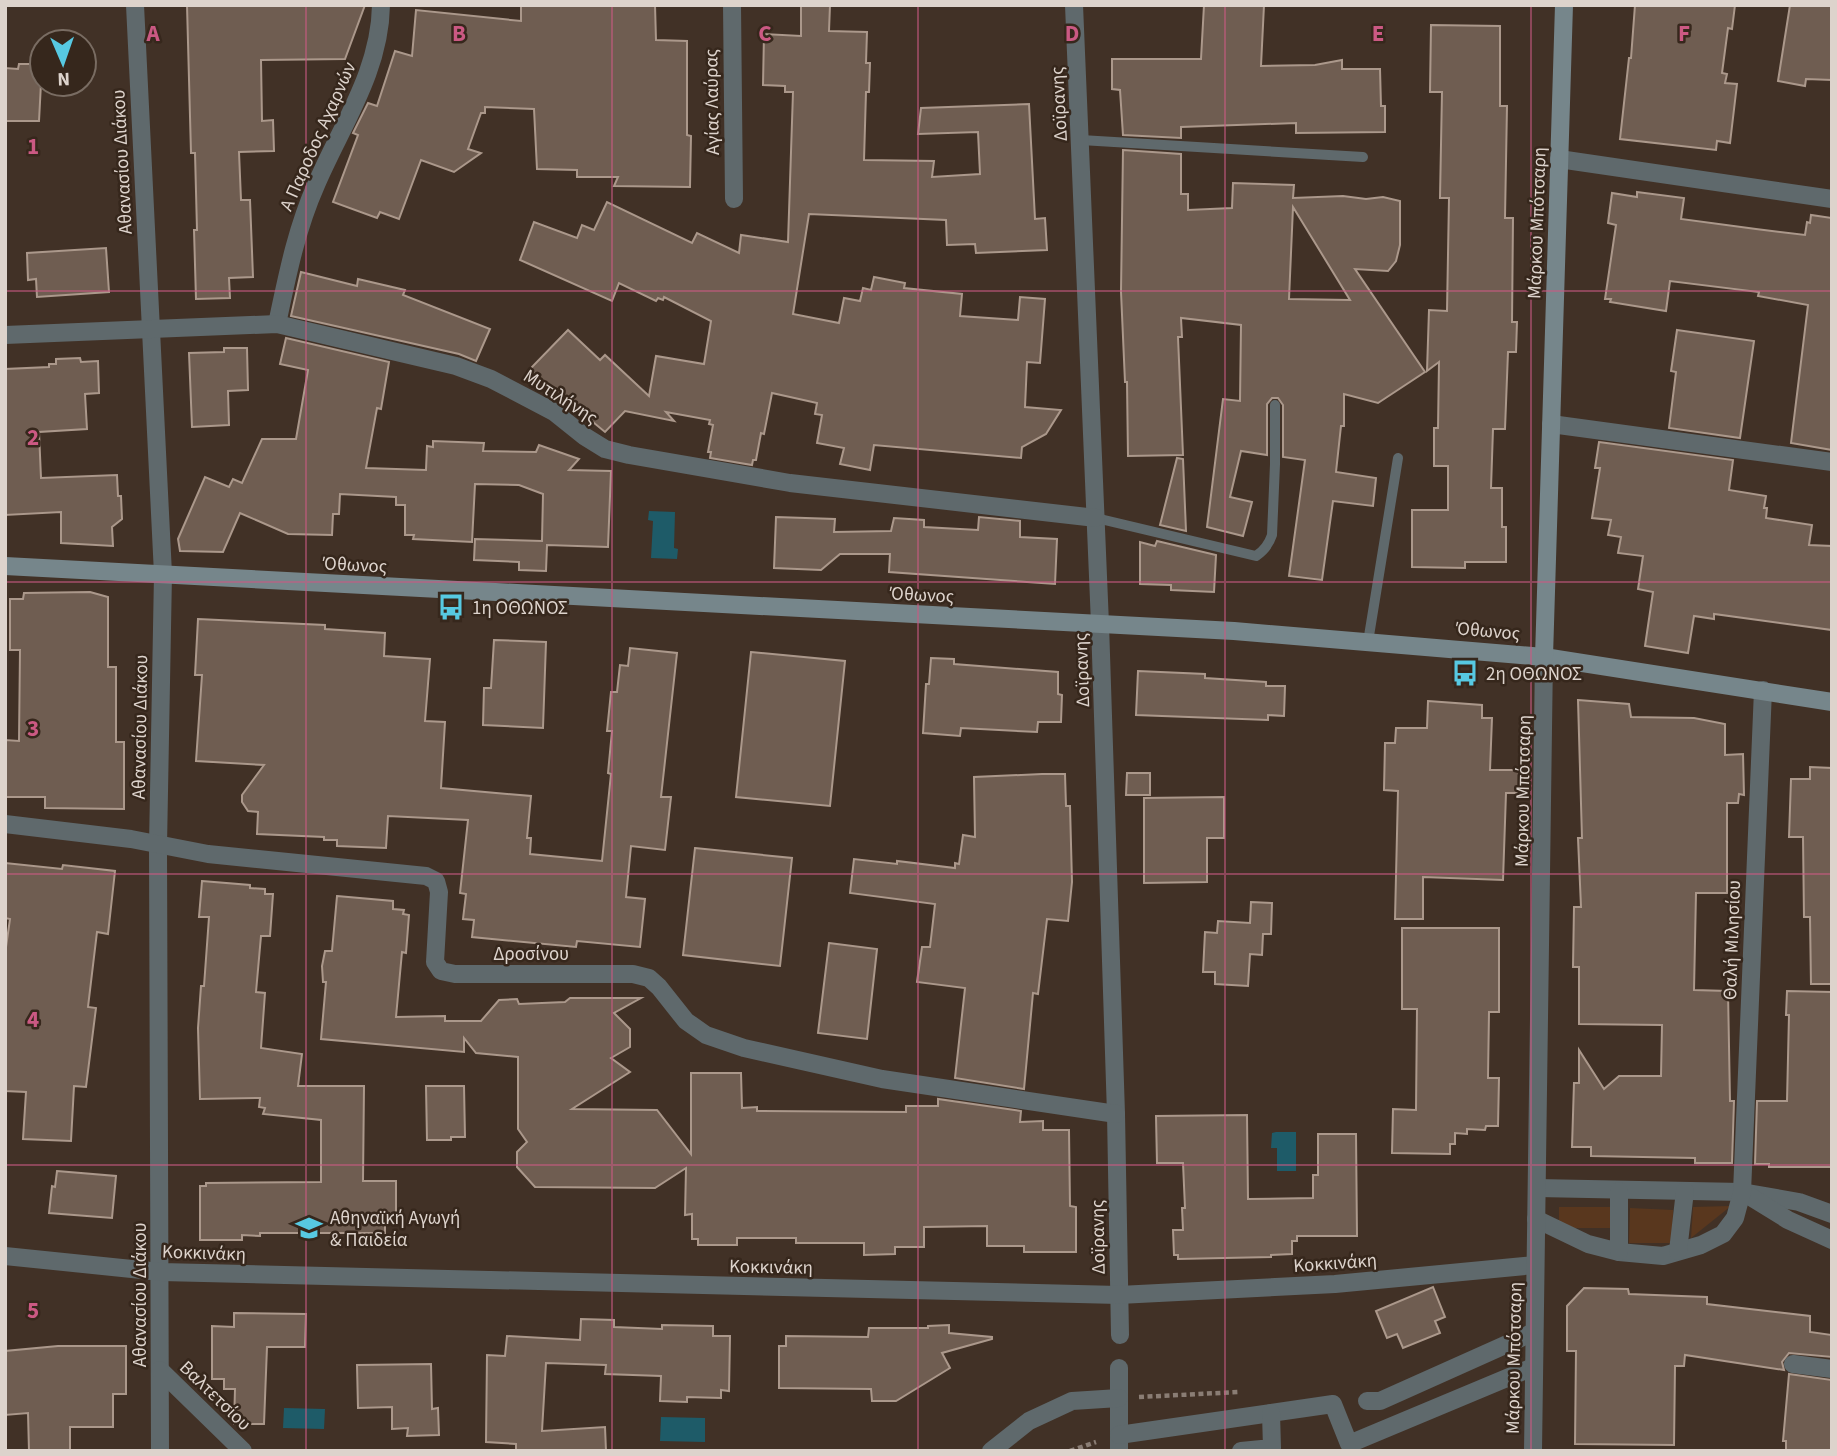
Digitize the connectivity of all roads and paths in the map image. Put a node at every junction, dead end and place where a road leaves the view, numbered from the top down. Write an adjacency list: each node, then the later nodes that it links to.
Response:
1 (135, 5): 12 (street, Αθανασίου Διάκου)
2 (381, 5): 11 (street, Α Παροδος Αχαρνών)
3 (732, 5): 9 (street, Αγίας Λαύρας)
4 (1074, 5): 6 (street, Δοϊρανης)
5 (1564, 5): 8 (street, Μάρκου Μπότσαρη)
6 (1081, 141): 7 (lane); 18 (street, Δοϊρανης)
7 (1363, 157)
8 (1559, 159): 10 (street); 15 (street, Μάρκου Μπότσαρη)
9 (734, 199)
10 (1832, 199)
11 (277, 324): 12 (street, Μυτιλήνης); 18 (street, Μυτιλήνης)
12 (150, 329): 13 (street, Μυτιλήνης); 20 (street, Αθανασίου Διάκου)
13 (5, 335)
14 (1275, 404): 18 (lane)
15 (1551, 424): 17 (street); 23 (street, Μάρκου Μπότσαρη)
16 (1398, 458): 22 (lane)
17 (1832, 462)
18 (1097, 518): 21 (street, Δοϊρανης)
19 (5, 566): 20 (street, Όθωνος)
20 (163, 574): 21 (street, Όθωνος); 27 (street, Αθανασίου Διάκου)
21 (1100, 624): 22 (street, Όθωνος); 28 (street, Δοϊρανης)
22 (1368, 642): 23 (street, Όθωνος)
23 (1545, 657): 24 (street, Όθωνος); 29 (street, Μάρκου Μπότσαρη)
24 (1763, 690): 25 (street, Όθωνος); 32 (street, Θαλή Μιλησίου)
25 (1832, 702)
26 (5, 824): 27 (street, Δροσίνου)
27 (158, 846): 28 (street, Δροσίνου); 40 (street, Αθανασίου Διάκου)
28 (1116, 1114): 41 (street, Δοϊρανης)
29 (1537, 1188): 30 (street); 34 (street, Μάρκου Μπότσαρη)
30 (1619, 1191): 31 (street); 37 (street)
31 (1685, 1191): 32 (street); 36 (street)
32 (1742, 1192): 33 (street); 35 (street); 36 (street, Θαλή Μιλησίου)
33 (1832, 1214)
34 (1536, 1219): 37 (street, Θαλή Μιλησίου); 39 (street, Μάρκου Μπότσαρη)
35 (1832, 1240)
36 (1678, 1251): 37 (street, Θαλή Μιλησίου)
37 (1619, 1252)
38 (5, 1256): 40 (street, Κοκκινάκη)
39 (1535, 1265): 41 (street, Κοκκινάκη); 42 (street, Μάρκου Μπότσαρη)
40 (160, 1272): 41 (street, Κοκκινάκη); 48 (street, Αθανασίου Διάκου)
41 (1119, 1295): 43 (street, Δοϊρανης)
42 (1534, 1332): 45 (street, Μάρκου Μπότσαρη); 51 (street)
43 (1120, 1335)
44 (1793, 1364): 47 (street)
45 (1533, 1367): 52 (street); 58 (street, Μάρκου Μπότσαρη)
46 (1119, 1368): 50 (street)
47 (1832, 1369)
48 (160, 1370): 54 (street, Αθανασίου Διάκου); 55 (street, Βαλτετσίου)
49 (1244, 1392): 50 (path)
50 (1119, 1398): 53 (street); 56 (street)
51 (1367, 1401)
52 (1271, 1413): 53 (street); 57 (street)
53 (1119, 1443)
54 (160, 1451)
55 (243, 1451)
56 (990, 1451)
57 (1241, 1451)
58 (1533, 1451)

